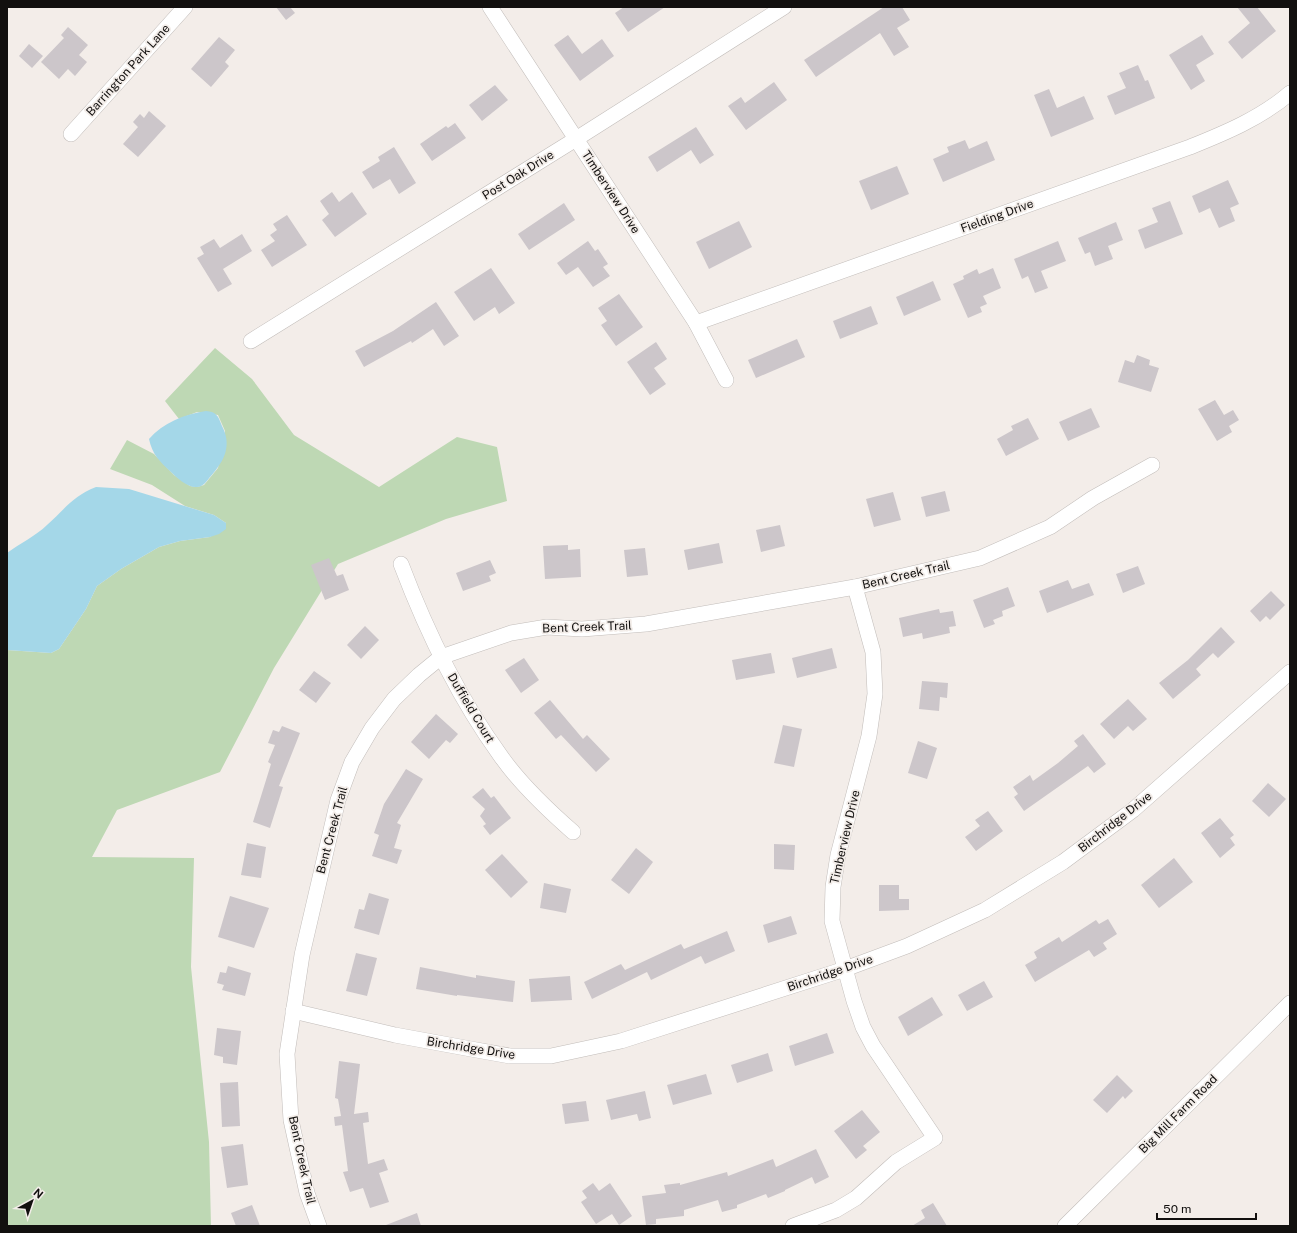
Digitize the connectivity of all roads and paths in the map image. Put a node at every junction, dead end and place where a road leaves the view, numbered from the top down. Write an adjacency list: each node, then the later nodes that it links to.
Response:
1 (185, 7): 5 (street, Barrington Park Lane)
2 (490, 7): 6 (street, Timberview Drive)
3 (784, 7): 6 (street, Post Oak Drive)
4 (1290, 93): 7 (street, Fielding Drive)
5 (71, 134)
6 (576, 139): 7 (street, Timberview Drive); 8 (street, Post Oak Drive)
7 (696, 323): 9 (street, Timberview Drive)
8 (251, 341)
9 (726, 380)
10 (1152, 465): 12 (street, Bent Creek Trail)
11 (400, 564): 13 (street, Duffield Court)
12 (855, 587): 13 (street, Bent Creek Trail); 16 (street, Timberview Drive)
13 (440, 657): 15 (street, Duffield Court); 18 (street, Bent Creek Trail)
14 (1290, 672): 16 (street, Birchridge Drive)
15 (572, 832)
16 (845, 969): 18 (street, Birchridge Drive); 20 (street, Timberview Drive)
17 (1290, 1002): 21 (street, Big Mill Farm Road)
18 (293, 1011): 19 (street, Bent Creek Trail)
19 (318, 1226)
20 (793, 1226)
21 (1065, 1226)

